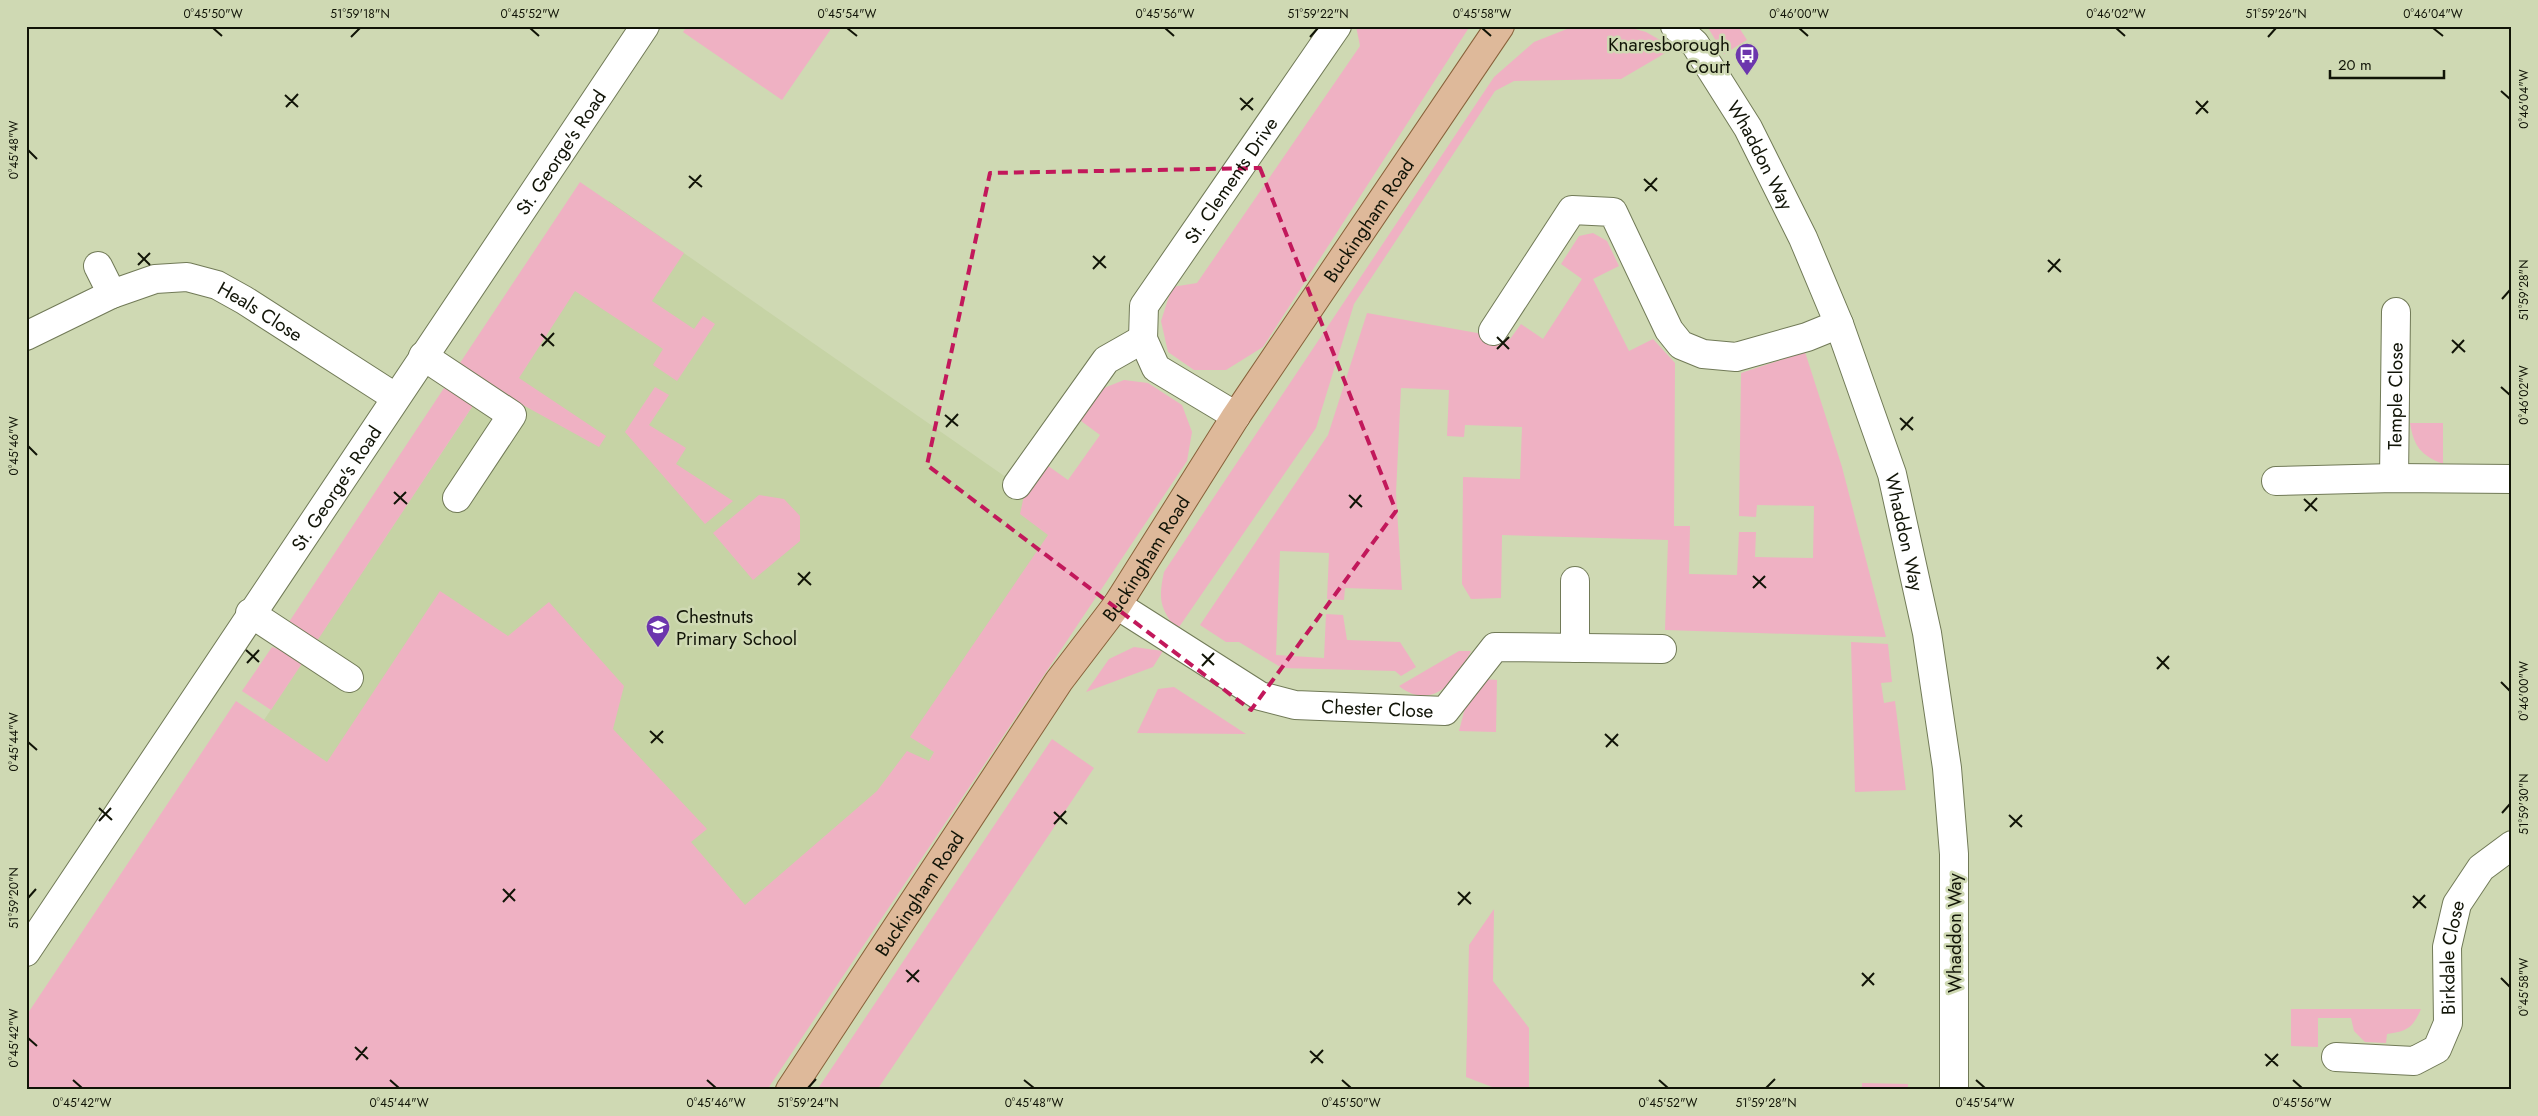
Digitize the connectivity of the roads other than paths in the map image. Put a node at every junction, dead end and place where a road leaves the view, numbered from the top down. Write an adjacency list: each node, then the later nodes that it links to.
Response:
1 (645, 26): 12 (street, St. George's Road)
2 (1336, 26): 11 (street, St. Clements Drive)
3 (1500, 26): 14 (main road, Buckingham Road)
4 (1675, 26): 8 (street, Whaddon Way)
5 (98, 266): 6 (street)
6 (112, 294): 10 (street, Heals Close); 13 (street, Heals Close)
7 (2396, 312): 15 (street, Temple Close)
8 (1839, 324): 9 (street); 30 (street, Whaddon Way)
9 (1493, 331)
10 (26, 336)
11 (1143, 338): 14 (street, St. Clements Drive); 18 (street)
12 (423, 356): 13 (street, St. George's Road); 19 (street)
13 (395, 397): 22 (street, St. George's Road)
14 (1236, 416): 21 (main road, Buckingham Road)
15 (2394, 478): 16 (street); 17 (street)
16 (2512, 479)
17 (2276, 481)
18 (1017, 485)
19 (457, 498)
20 (1575, 581): 23 (street)
21 (1117, 605): 23 (street, Chester Close); 29 (main road, Buckingham Road)
22 (250, 613): 25 (street); 27 (street, St. George's Road)
23 (1575, 648): 24 (street, Chester Close)
24 (1662, 649)
25 (349, 678)
26 (2512, 845): 28 (street, Birkdale Close)
27 (26, 952)
28 (2336, 1057)
29 (790, 1090)
30 (1954, 1090)

